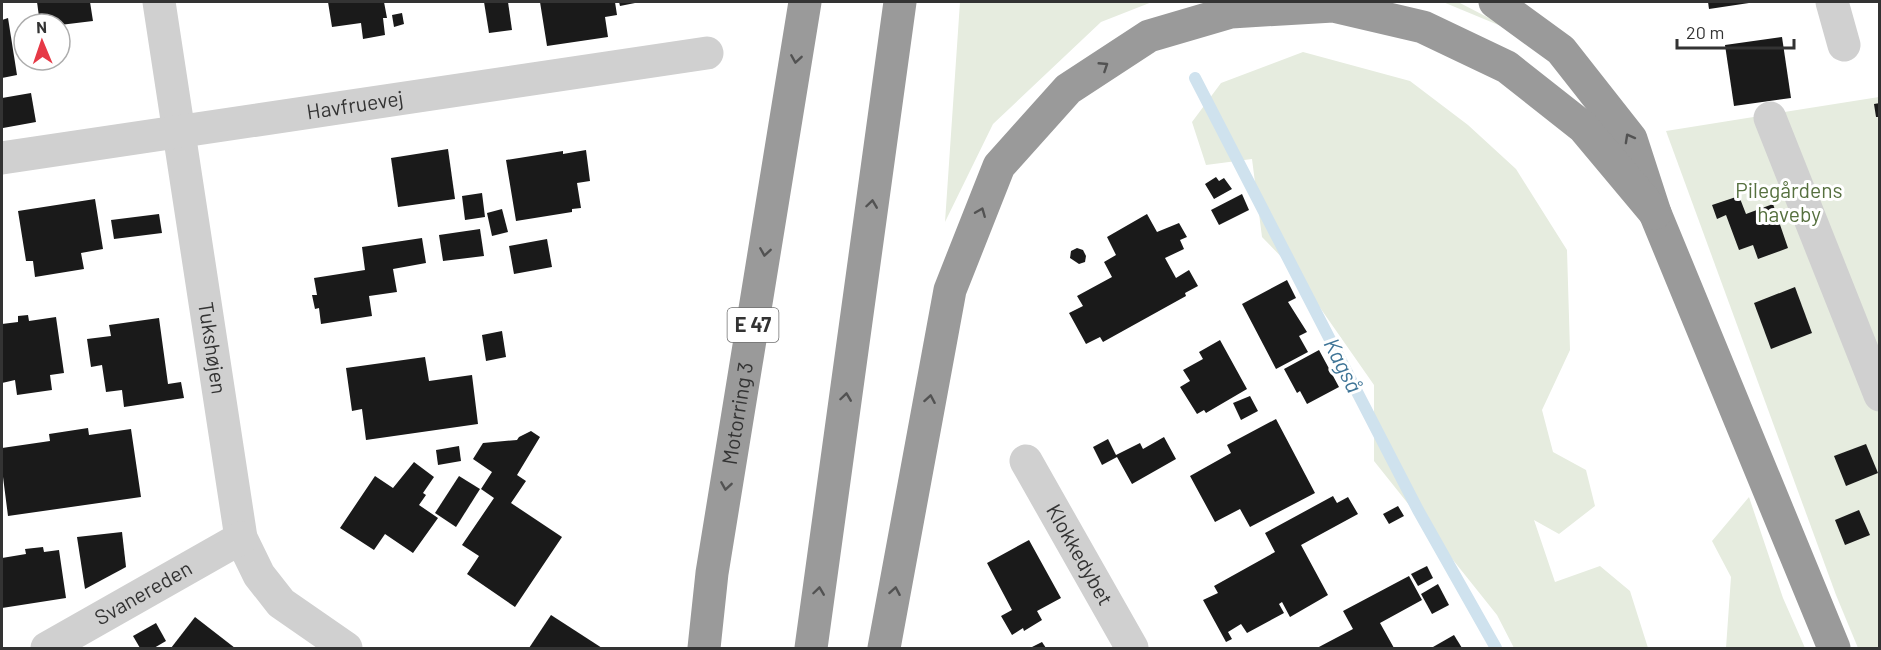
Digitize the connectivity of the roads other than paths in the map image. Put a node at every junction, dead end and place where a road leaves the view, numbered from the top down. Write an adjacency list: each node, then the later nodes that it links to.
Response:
1 (159, 2): 9 (street, Tukshøjen)
2 (805, 2): 15 (highway, Motorring 3 / E 47, one-way to 15)
3 (900, 2): 20 (highway, one-way to 3)
4 (1495, 2): 11 (highway, one-way to 4)
5 (1832, 2): 6 (street)
6 (1844, 45)
7 (707, 53): 9 (street, Havfruevej)
8 (1770, 118): 12 (street)
9 (178, 132): 10 (street, Havfruevej); 14 (street, Tukshøjen)
10 (2, 158)
11 (1655, 213): 21 (highway, one-way to 11); 23 (highway)
12 (1880, 395)
13 (1026, 461): 22 (street, Klokkedybet)
14 (241, 538): 16 (street, Svanereden); 17 (street, Tukshøjen)
15 (712, 573): 18 (highway); 19 (highway, Motorring 3 / E 47)
16 (47, 648)
17 (346, 648)
18 (696, 648)
19 (704, 648)
20 (811, 648)
21 (884, 648)
22 (1132, 648)
23 (1834, 648)

